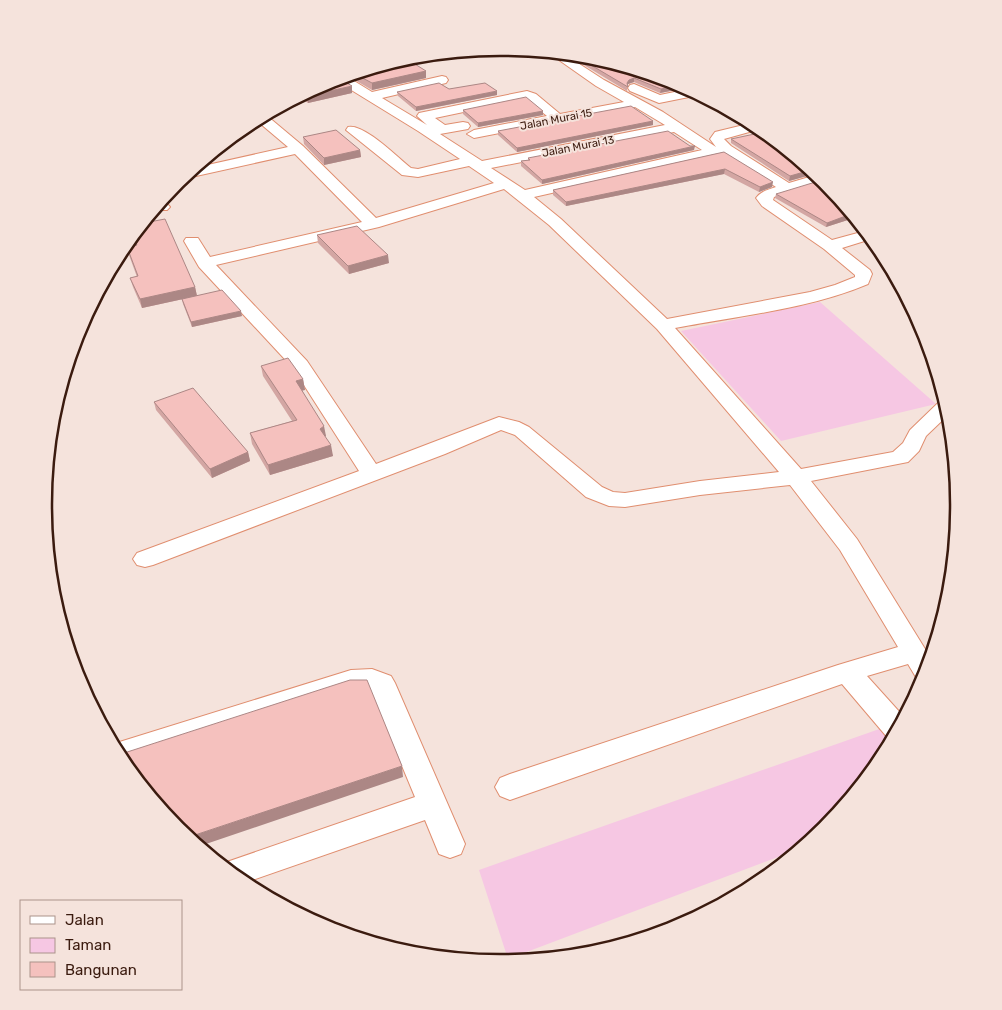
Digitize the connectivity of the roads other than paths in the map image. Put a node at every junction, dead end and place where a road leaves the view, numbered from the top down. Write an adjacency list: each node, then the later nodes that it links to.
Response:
1 (569, 62): 3 (street)
2 (442, 80): 6 (street)
3 (600, 83): 5 (street); 7 (street)
4 (345, 85): 6 (street)
5 (681, 95)
6 (372, 96): 18 (street)
7 (637, 103): 9 (street, Jalan Murai 15); 11 (street)
8 (445, 112): 9 (street); 14 (street); 14 (street, Jalan Murai 15)
9 (557, 118): 14 (street, Jalan Murai 15)
10 (268, 123): 15 (street)
11 (677, 127): 16 (street); 17 (street, Jalan Murai 13)
12 (745, 129): 16 (street)
13 (353, 130): 18 (street, Jalan Murai 13)
14 (469, 130): 17 (street)
15 (298, 149): 19 (street); 24 (street)
16 (720, 151): 22 (street); 23 (street)
17 (501, 161): 18 (street, Jalan Murai 13)
18 (474, 164): 21 (street)
19 (207, 166)
20 (811, 181): 22 (street)
21 (505, 184): 23 (street); 24 (street)
22 (787, 188): 27 (street)
23 (522, 194): 29 (street)
24 (374, 224): 28 (street)
25 (862, 240): 27 (street)
26 (192, 242): 28 (street)
27 (830, 246): 29 (street)
28 (205, 263): 31 (street)
29 (663, 325): 32 (street)
30 (940, 413): 32 (street)
31 (371, 473): 32 (street); 33 (street)
32 (796, 477): 34 (street)
33 (145, 559)
34 (919, 663): 35 (street)
35 (847, 672): 36 (street); 38 (street)
36 (892, 723)
37 (126, 751): 39 (street)
38 (510, 787)
39 (434, 804): 40 (street); 41 (street)
40 (450, 844)
41 (241, 870)

